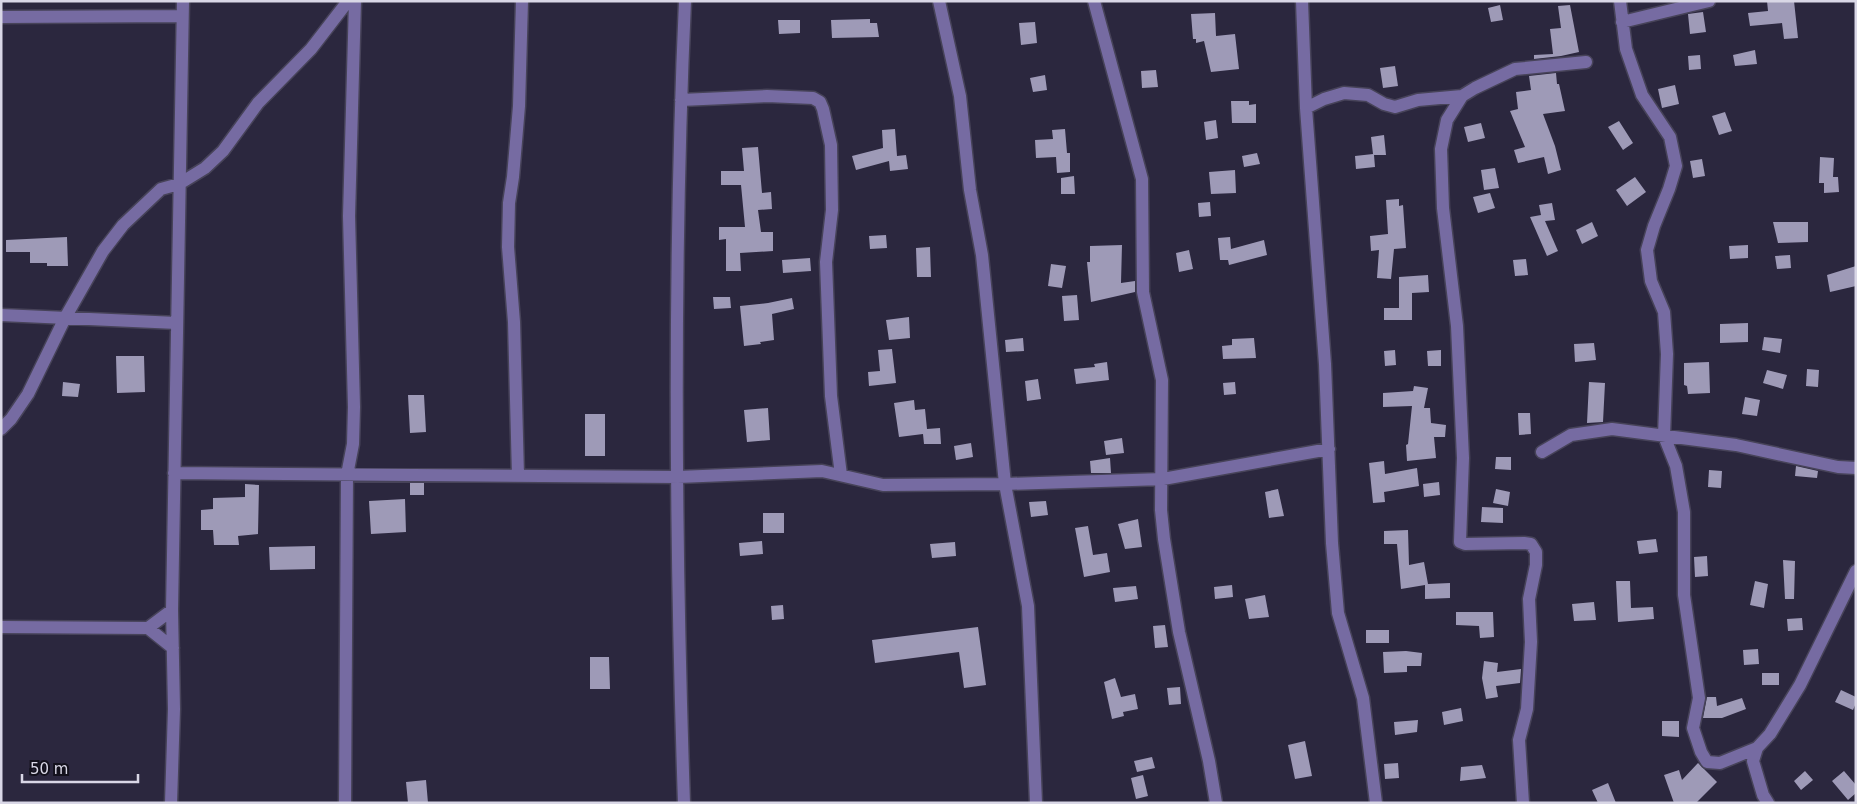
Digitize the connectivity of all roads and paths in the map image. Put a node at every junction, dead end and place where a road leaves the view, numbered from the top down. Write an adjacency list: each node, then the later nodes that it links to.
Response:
1 (183, 1): 11 (street)
2 (348, 1): 18 (street)
3 (355, 1): 28 (street)
4 (522, 1): 30 (street)
5 (685, 1): 16 (street)
6 (939, 1): 33 (street)
7 (1094, 1): 32 (street)
8 (1302, 1): 17 (street)
9 (1620, 1): 13 (street)
10 (1709, 1): 13 (street)
11 (182, 16): 12 (street); 18 (street)
12 (1, 18)
13 (1622, 22): 23 (street)
14 (1586, 62): 15 (street)
15 (1462, 96): 17 (street); 46 (street)
16 (681, 100): 29 (street); 31 (street)
17 (1306, 108): 24 (street)
18 (179, 184): 20 (street); 21 (street)
19 (1, 315): 20 (street)
20 (65, 318): 21 (street); 22 (street)
21 (177, 323): 27 (street)
22 (1, 429)
23 (1664, 436): 25 (street); 26 (street); 39 (street)
24 (1329, 449): 32 (street); 45 (street)
25 (1542, 452)
26 (1856, 468)
27 (174, 473): 28 (street); 35 (street)
28 (347, 475): 30 (street); 41 (street)
29 (841, 475): 31 (street); 33 (street)
30 (518, 476): 31 (street)
31 (678, 477): 42 (street)
32 (1163, 479): 33 (street); 44 (street)
33 (1006, 484): 43 (street)
34 (1856, 571): 39 (street)
35 (172, 610): 37 (street); 38 (street)
36 (1, 627): 37 (street)
37 (148, 628): 38 (street)
38 (172, 648): 40 (street)
39 (1757, 748): 47 (street)
40 (171, 803)
41 (345, 803)
42 (684, 803)
43 (1036, 803)
44 (1216, 803)
45 (1376, 803)
46 (1523, 803)
47 (1768, 803)

